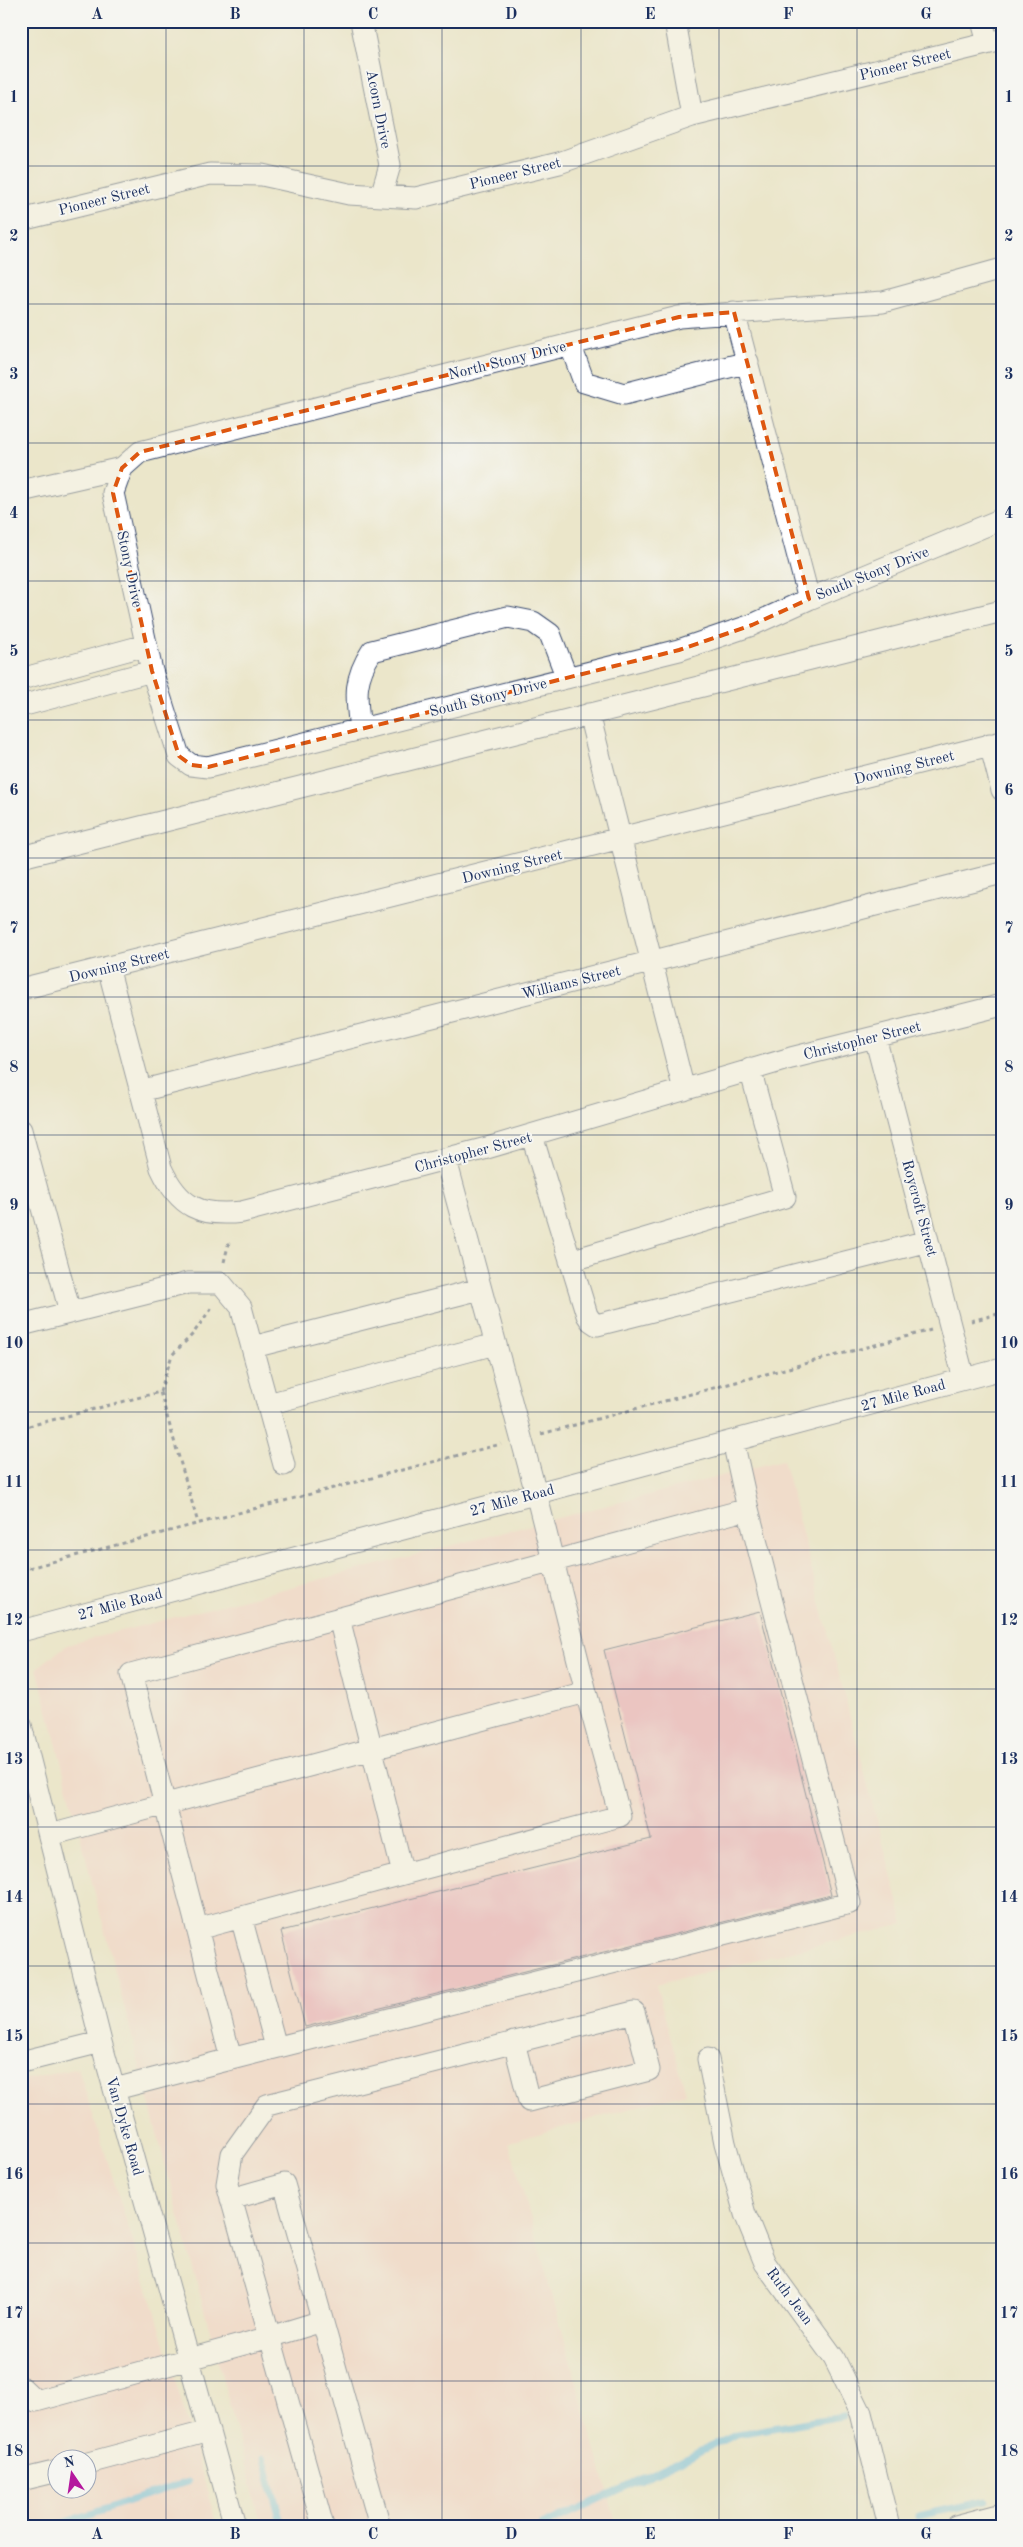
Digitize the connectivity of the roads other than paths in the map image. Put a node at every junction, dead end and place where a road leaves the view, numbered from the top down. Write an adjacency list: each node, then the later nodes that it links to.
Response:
1 (361, 21): 6 (street, Acorn Drive)
2 (675, 21): 5 (street)
3 (982, 21): 4 (street)
4 (995, 42): 5 (street, Pioneer Street)
5 (692, 116): 6 (street, Pioneer Street)
6 (381, 196): 7 (street, Pioneer Street)
7 (21, 220)
8 (1002, 269): 9 (street, North Stony Drive)
9 (734, 312): 10 (street, North Stony Drive); 11 (street)
10 (570, 344): 11 (street); 12 (street, North Stony Drive)
11 (748, 362): 15 (street)
12 (122, 468): 13 (street, North Stony Drive); 17 (street, Stony Drive)
13 (21, 491)
14 (1002, 519): 15 (street, South Stony Drive)
15 (810, 598): 20 (street, South Stony Drive)
16 (1002, 611): 22 (street)
17 (146, 646): 18 (street, Stony Drive); 19 (street)
18 (152, 671): 21 (street); 23 (street, South Stony Drive)
19 (21, 678)
20 (567, 678): 23 (street, South Stony Drive); 23 (street)
21 (21, 706)
22 (589, 714): 26 (street); 27 (street)
23 (360, 729)
24 (996, 743): 25 (street); 26 (street, Downing Street)
25 (1002, 790)
26 (620, 839): 29 (street); 30 (street, Downing Street)
27 (21, 857)
28 (1002, 873): 29 (street, Williams Street)
29 (651, 962): 35 (street); 36 (street, Williams Street)
30 (108, 967): 31 (street, Downing Street); 36 (street, Christopher Street)
31 (21, 989)
32 (1001, 1008): 33 (street, Christopher Street)
33 (875, 1037): 34 (street, Christopher Street); 40 (street, Roycroft Street)
34 (750, 1069): 35 (street, Christopher Street); 41 (street)
35 (684, 1090): 38 (street, Christopher Street)
36 (140, 1091): 39 (street, Christopher Street)
37 (21, 1130): 43 (street)
38 (532, 1136): 39 (street, Christopher Street); 41 (street)
39 (446, 1160): 42 (street)
40 (928, 1241): 41 (street); 48 (street, Roycroft Street)
41 (570, 1262)
42 (480, 1289): 45 (street); 46 (street)
43 (70, 1312): 44 (street); 46 (street)
44 (21, 1325)
45 (495, 1344): 49 (street); 52 (street)
46 (253, 1347): 49 (street)
47 (1002, 1369): 48 (street, 27 Mile Road)
48 (964, 1379): 50 (street, 27 Mile Road)
49 (268, 1404): 51 (street)
50 (733, 1441): 52 (street, 27 Mile Road); 53 (street)
51 (284, 1465)
52 (536, 1493): 54 (street); 56 (street, 27 Mile Road)
53 (748, 1509): 54 (street); 67 (street)
54 (553, 1561): 55 (street); 57 (street)
55 (339, 1618): 59 (street); 60 (street)
56 (21, 1630)
57 (586, 1692): 59 (street); 62 (street)
58 (21, 1725): 61 (street, Van Dyke Road)
59 (372, 1749): 60 (street); 62 (street)
60 (165, 1803): 61 (street); 64 (street)
61 (50, 1835): 65 (street, Van Dyke Road)
62 (402, 1874): 63 (street)
63 (241, 1917): 64 (street); 67 (street)
64 (197, 1929): 68 (street)
65 (101, 2042): 70 (street); 71 (street, Van Dyke Road)
66 (514, 2042): 66 (street); 72 (street)
67 (276, 2048): 68 (street)
68 (231, 2059): 71 (street)
69 (708, 2059): 85 (street, Ruth Jean)
70 (21, 2062)
71 (115, 2090): 75 (street, Van Dyke Road)
72 (231, 2198): 73 (street); 74 (street)
73 (322, 2321): 74 (street); 84 (street)
74 (270, 2337): 75 (street); 83 (street)
75 (189, 2360): 76 (street); 77 (street, Van Dyke Road)
76 (21, 2387)
77 (209, 2431): 78 (street); 82 (street, Van Dyke Road)
78 (98, 2460)
79 (48, 2473): 80 (street)
80 (21, 2480)
81 (1002, 2514): 86 (street)
82 (235, 2526)
83 (323, 2526)
84 (380, 2526)
85 (889, 2526)
86 (956, 2526)

